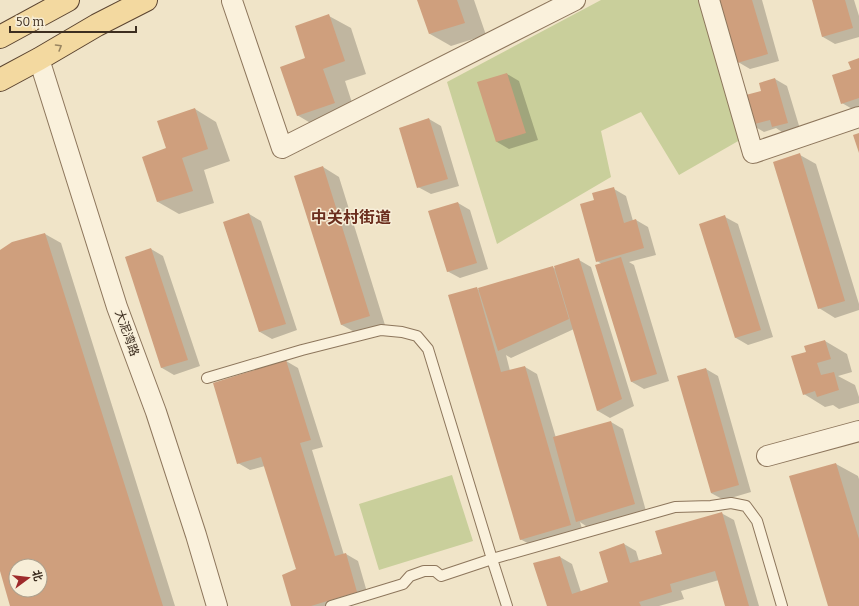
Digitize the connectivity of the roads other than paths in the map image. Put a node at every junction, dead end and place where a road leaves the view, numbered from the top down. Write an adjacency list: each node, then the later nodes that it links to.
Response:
1 (68, 0): 6 (main road)
2 (146, 0): 7 (main road, one-way to 2)
3 (575, 0): 5 (street)
4 (709, 0): 9 (street)
5 (232, 1)
6 (0, 37)
7 (39, 59): 8 (main road); 14 (street, 大泥湾路)
8 (0, 80)
9 (859, 117)
10 (207, 378): 13 (lane)
11 (859, 431): 12 (street)
12 (767, 456)
13 (492, 559): 15 (lane); 16 (lane); 17 (lane)
14 (217, 606)
15 (331, 606)
16 (507, 606)
17 (782, 606)

